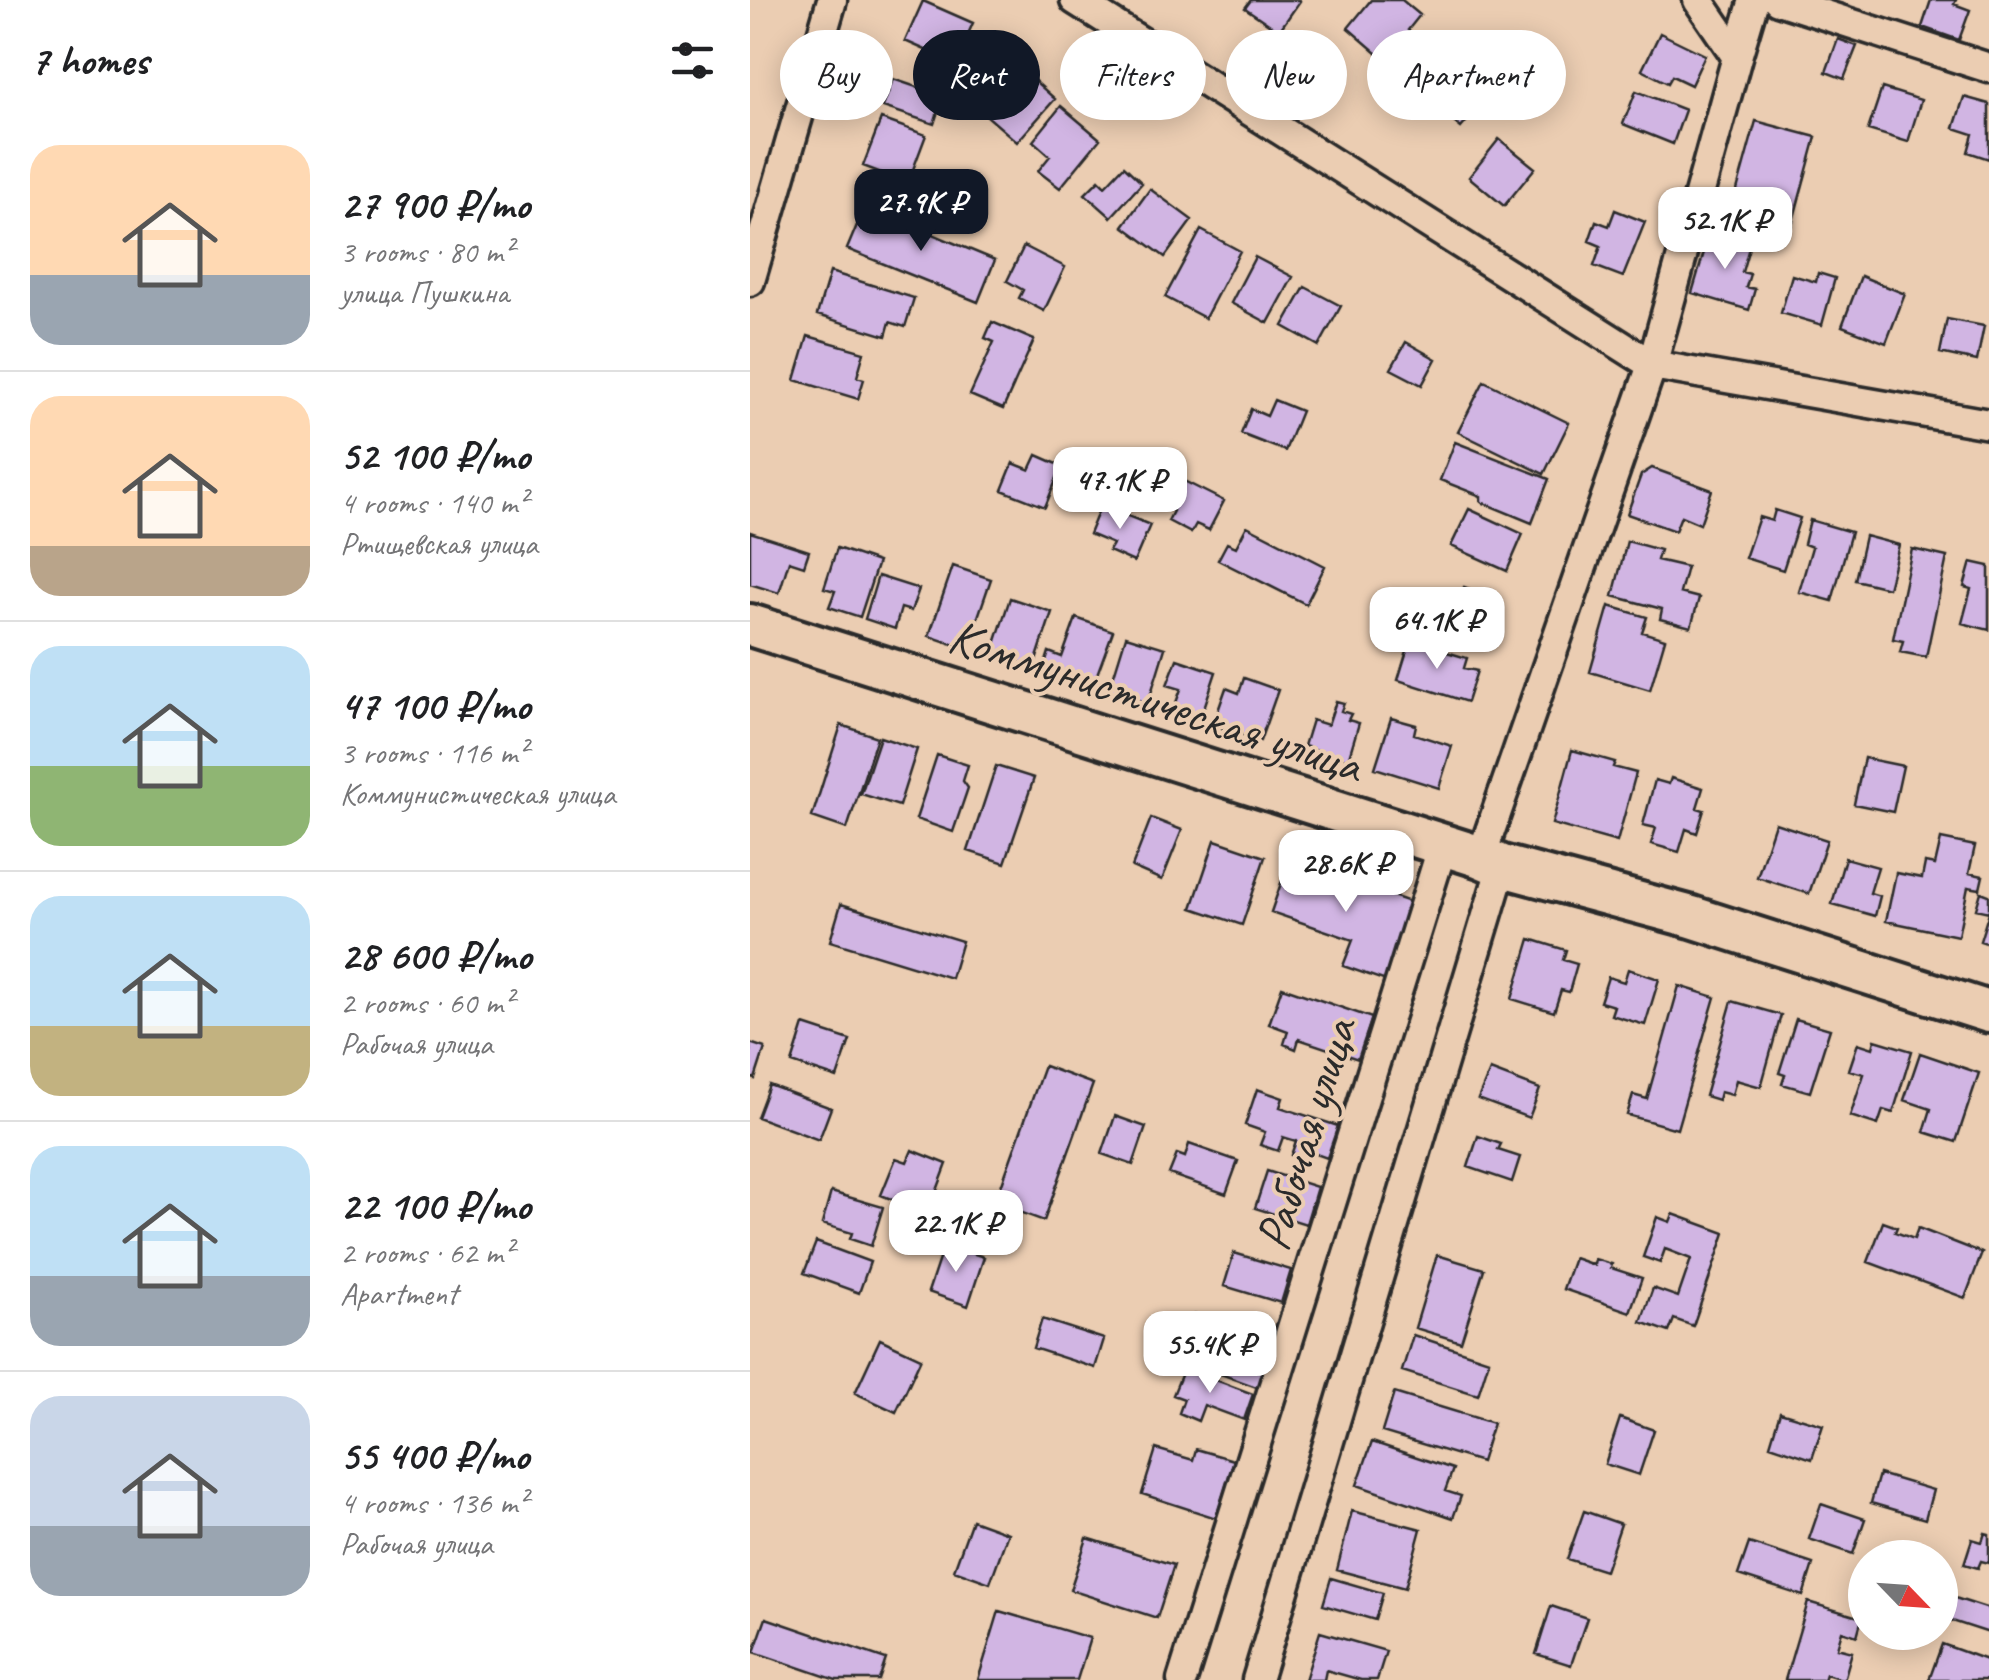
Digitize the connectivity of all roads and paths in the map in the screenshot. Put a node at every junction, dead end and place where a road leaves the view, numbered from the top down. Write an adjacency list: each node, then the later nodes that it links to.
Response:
1 (832, 0): 8 (street)
2 (1075, 0): 9 (street)
3 (1698, 0): 6 (street)
4 (1754, 0): 6 (street)
5 (1778, 0): 7 (street)
6 (1738, 57): 9 (street)
7 (1989, 68)
8 (750, 281)
9 (1652, 365): 10 (street); 13 (street)
10 (1989, 424)
11 (750, 625): 12 (street, Коммунистическая улица)
12 (1442, 845): 13 (street, Коммунистическая улица); 15 (street, Рабочая улица)
13 (1492, 862): 14 (street, Коммунистическая улица); 16 (street)
14 (1989, 1012)
15 (1182, 1680)
16 (1257, 1680)

